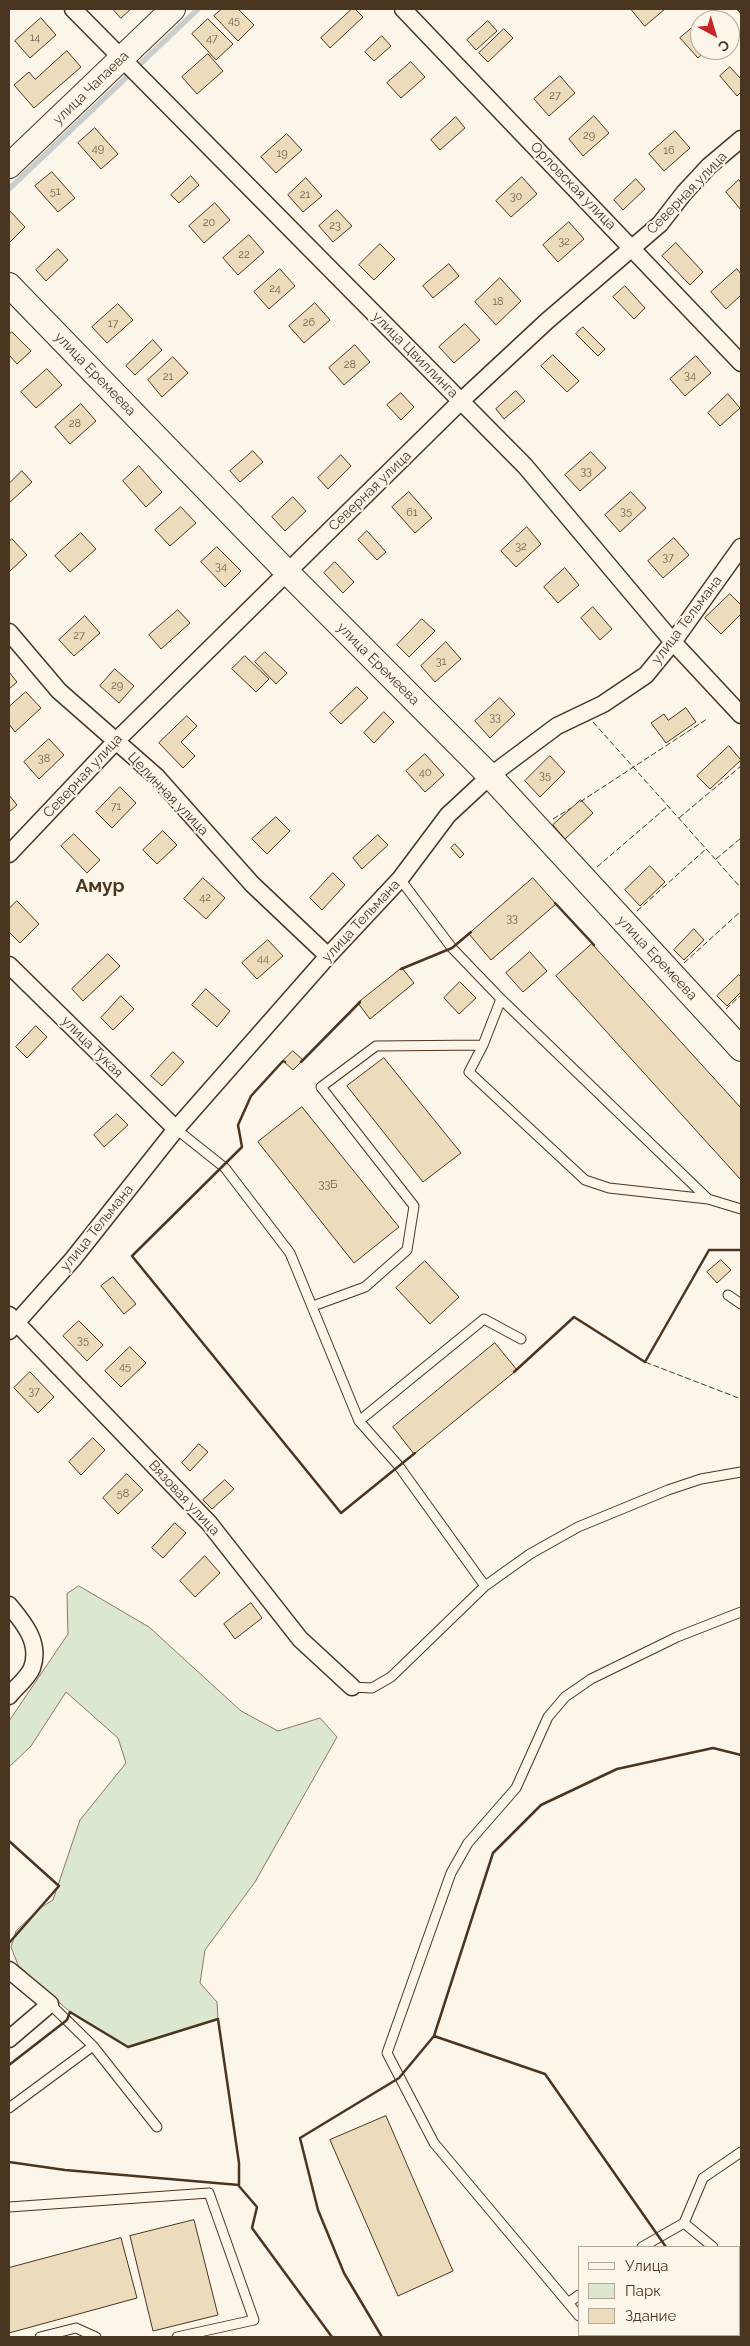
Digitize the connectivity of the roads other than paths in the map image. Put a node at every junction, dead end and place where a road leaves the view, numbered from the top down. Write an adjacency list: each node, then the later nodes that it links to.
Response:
1 (73, 9): 6 (street, улица Цвиллинга)
2 (173, 9): 6 (street, улица Чапаева)
3 (403, 9): 9 (street, Орловская улица)
4 (725, 9): 5 (street)
5 (741, 26)
6 (121, 60): 8 (street, улица Чапаева); 12 (street, улица Цвиллинга)
7 (741, 139): 9 (street, Северная улица)
8 (9, 166)
9 (632, 248): 11 (street, Орловская улица); 12 (street, Северная улица)
10 (9, 285): 14 (street, улица Еремеева)
11 (741, 364)
12 (461, 401): 14 (street, Северная улица); 16 (street, улица Цвиллинга)
13 (741, 547): 16 (street, улица Тельмана)
14 (287, 572): 18 (street, Северная улица); 19 (street, улица Еремеева)
15 (9, 632): 18 (street, Целинная улица)
16 (673, 642): 17 (street, улица Цвиллинга); 19 (street, улица Тельмана)
17 (741, 715)
18 (116, 740): 20 (street, Северная улица); 22 (street, Целинная улица)
19 (490, 776): 21 (street, улица Тельмана); 26 (street, улица Еремеева)
20 (9, 854)
21 (400, 879): 22 (street, улица Тельмана); 24 (lane)
22 (328, 956): 27 (street, улица Тельмана)
23 (9, 965): 27 (street, улица Тукая)
24 (501, 999): 25 (lane); 28 (lane)
25 (483, 1045): 28 (lane); 32 (lane)
26 (741, 1050)
27 (176, 1129): 32 (lane); 33 (street, улица Тельмана)
28 (708, 1199): 29 (lane)
29 (741, 1209)
30 (728, 1295): 31 (lane)
31 (741, 1304)
32 (312, 1306): 35 (lane)
33 (11, 1323): 40 (street, Вязовая улица)
34 (521, 1339): 35 (lane)
35 (359, 1421): 37 (lane)
36 (741, 1472): 37 (lane)
37 (484, 1586): 40 (lane)
38 (9, 1605): 41 (street)
39 (741, 1612): 54 (lane)
40 (352, 1687)
41 (9, 1696)
42 (9, 1970): 43 (street)
43 (50, 2004): 44 (street); 45 (lane)
44 (9, 2038)
45 (93, 2046): 46 (lane); 47 (lane)
46 (9, 2108)
47 (157, 2127)
48 (741, 2152): 50 (lane)
49 (9, 2207): 58 (lane)
50 (684, 2223): 51 (lane); 52 (lane)
51 (644, 2246)
52 (712, 2246)
53 (578, 2296): 54 (lane)
54 (568, 2303): 55 (lane)
55 (578, 2315)
56 (40, 2337): 57 (lane)
57 (96, 2337)
58 (177, 2337)

